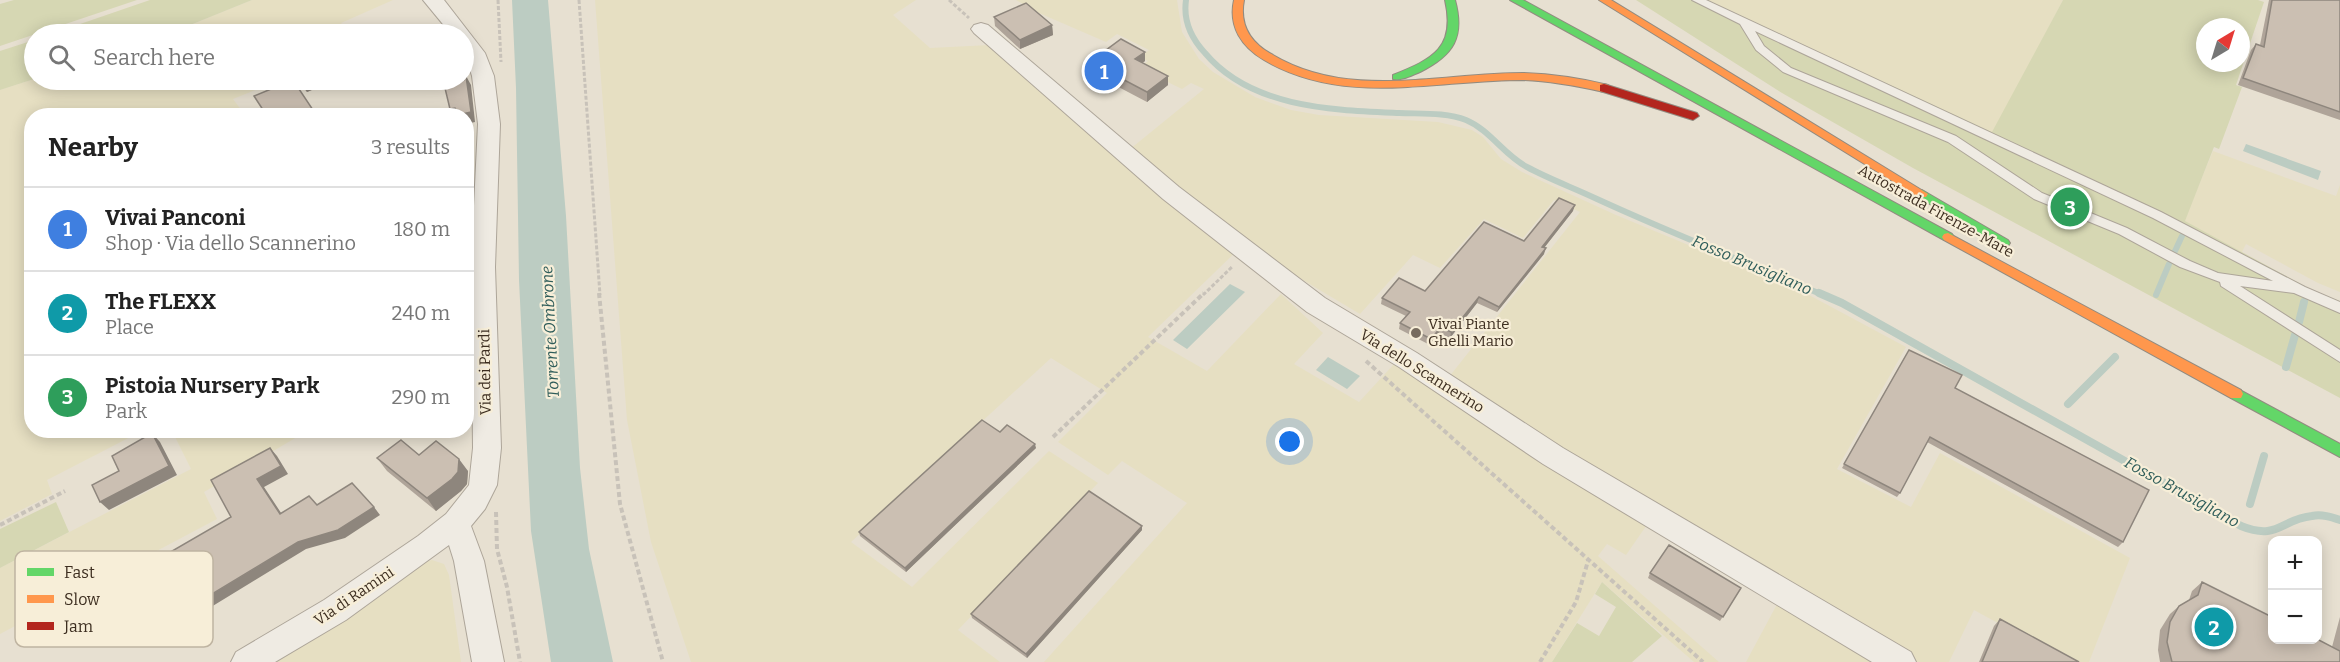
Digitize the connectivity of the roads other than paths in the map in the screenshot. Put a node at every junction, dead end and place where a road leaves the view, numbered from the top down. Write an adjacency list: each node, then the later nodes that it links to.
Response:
1 (433, 0): 8 (street, Via dei Pardi)
2 (1239, 0): 11 (highway)
3 (1450, 0): 11 (highway)
4 (1515, 0): 14 (highway, Autostrada Firenze-Mare)
5 (1604, 0): 12 (highway, Autostrada Firenze-Mare)
6 (1697, 0): 7 (lane)
7 (1744, 22): 13 (lane); 15 (lane)
8 (452, 24)
9 (981, 29): 22 (street, Via dello Scannerino)
10 (474, 52): 19 (street, Via dei Pardi)
11 (1379, 84): 14 (highway)
12 (1791, 130)
13 (2216, 277): 15 (lane); 17 (lane)
14 (2042, 288): 18 (highway, Autostrada Firenze-Mare)
15 (2300, 290): 16 (lane)
16 (2340, 308)
17 (2340, 357)
18 (2340, 451)
19 (456, 523): 20 (street, Via di Ramini); 21 (street)
20 (247, 662)
21 (488, 662)
22 (1900, 662)

